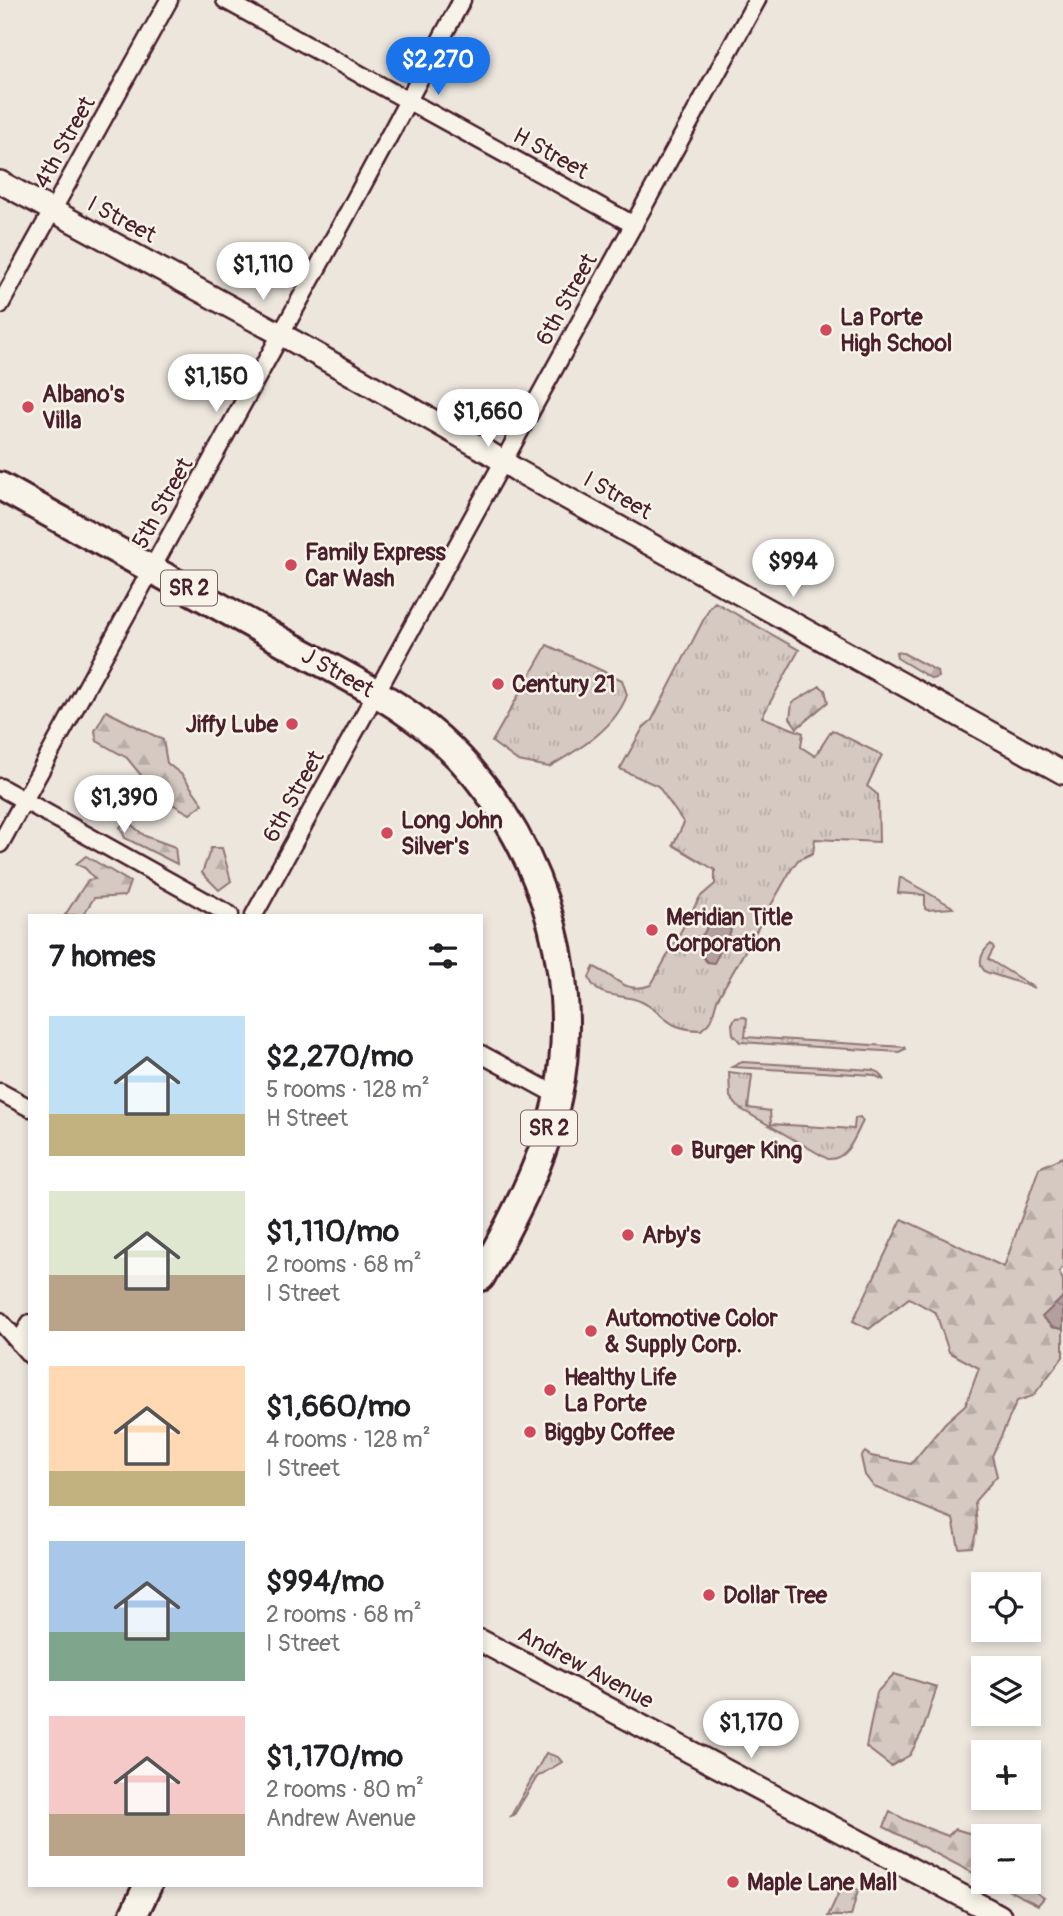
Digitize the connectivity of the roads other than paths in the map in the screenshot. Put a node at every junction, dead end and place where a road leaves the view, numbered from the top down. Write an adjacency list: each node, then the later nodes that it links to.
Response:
1 (169, 0): 7 (street, 4th Street)
2 (225, 0): 5 (street, H Street)
3 (462, 0): 5 (street, 5th Street)
4 (757, 0): 8 (street, 6th Street)
5 (408, 101): 8 (street, H Street); 10 (street, 5th Street)
6 (0, 183): 7 (street, I Street)
7 (52, 211): 9 (street, 4th Street); 10 (street, I Street)
8 (634, 225): 11 (street, 6th Street)
9 (0, 305)
10 (280, 335): 11 (street, I Street); 13 (street, 5th Street)
11 (502, 461): 14 (street, 6th Street); 15 (street, I Street)
12 (0, 486): 13 (main road, J Street / SR 2)
13 (152, 567): 14 (main road, J Street / SR 2); 17 (street, 5th Street)
14 (376, 692): 20 (street, 6th Street); 23 (main road, J Street / SR 2)
15 (1063, 773)
16 (0, 787): 17 (street)
17 (24, 800): 18 (street, 5th Street); 19 (street)
18 (0, 844)
19 (228, 914)
20 (255, 914)
21 (483, 1055): 23 (street)
22 (0, 1092): 24 (street)
23 (558, 1096): 25 (main road, SR 2)
24 (28, 1107)
25 (483, 1273)
26 (0, 1321): 28 (street)
27 (28, 1332): 28 (street)
28 (24, 1349)
29 (483, 1642): 32 (street, Andrew Avenue)
30 (147, 1887): 31 (main road)
31 (133, 1916)
32 (1000, 1916)

